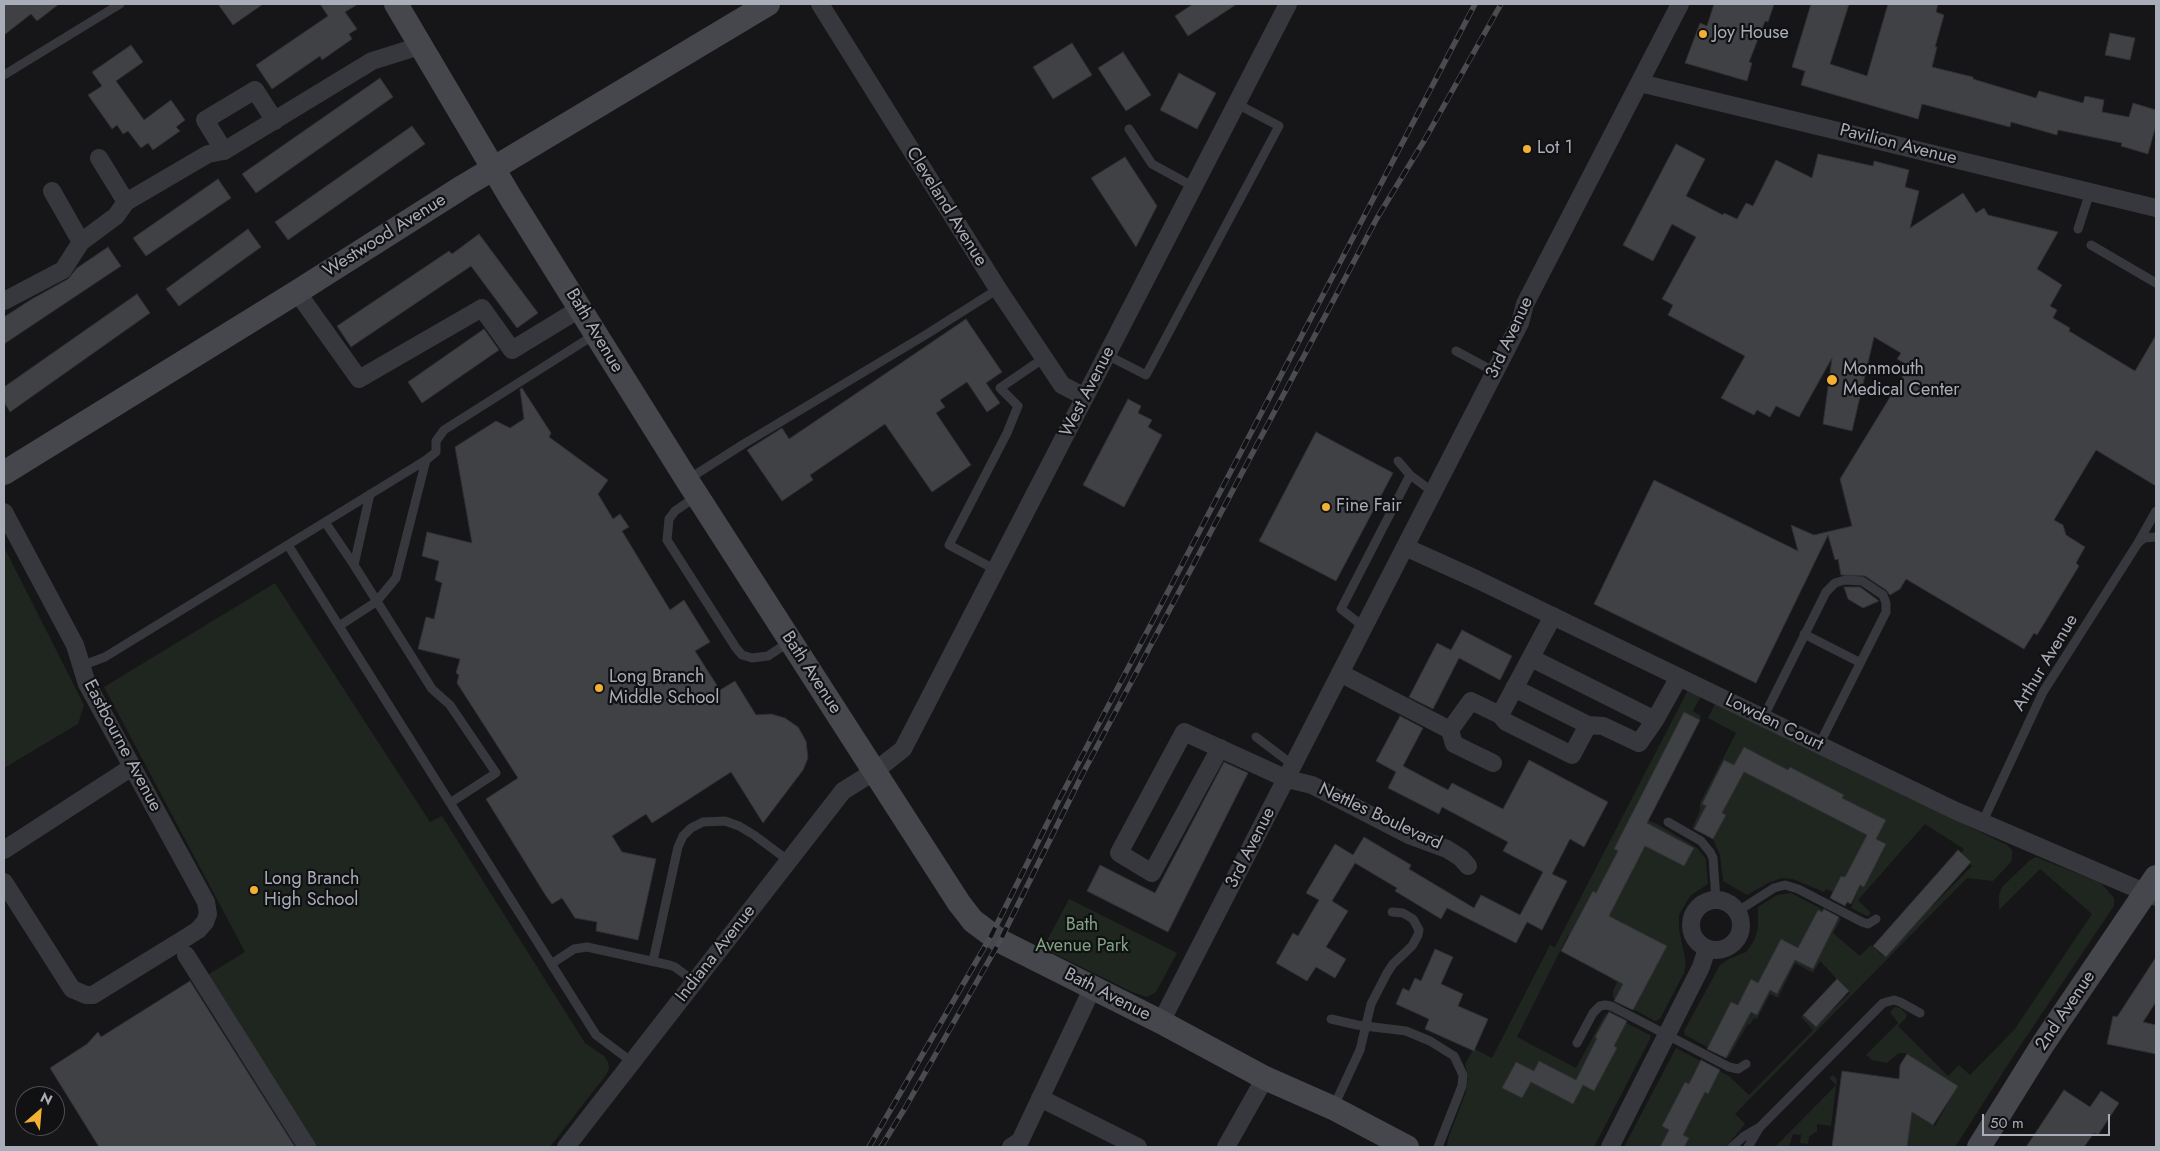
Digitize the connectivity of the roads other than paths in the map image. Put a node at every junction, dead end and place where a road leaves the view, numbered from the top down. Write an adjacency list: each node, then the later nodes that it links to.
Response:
1 (120, 4): 8 (lane)
2 (396, 4): 7 (street, Bath Avenue)
3 (768, 4): 15 (street, Westwood Avenue)
4 (820, 4): 25 (street, Cleveland Avenue)
5 (1288, 4): 10 (street, West Avenue)
6 (1680, 4): 9 (street, 3rd Avenue)
7 (420, 46): 11 (street); 15 (street, Bath Avenue)
8 (4, 75)
9 (1640, 83): 18 (street, Pavilion Avenue); 33 (street, 3rd Avenue)
10 (1237, 104): 16 (street, West Avenue); 31 (lane)
11 (275, 121): 13 (street); 13 (street)
12 (1129, 129): 16 (lane)
13 (224, 151): 19 (street)
14 (99, 158): 19 (street)
15 (494, 169): 26 (street, Westwood Avenue); 28 (street, Bath Avenue)
16 (1194, 187): 31 (street, West Avenue)
17 (52, 191): 22 (street)
18 (2090, 192): 20 (street, Pavilion Avenue); 21 (lane)
19 (126, 202): 22 (street)
20 (2156, 208)
21 (2078, 229)
22 (81, 242): 27 (street)
23 (2091, 245): 24 (lane)
24 (2156, 283)
25 (998, 289): 32 (street, Cleveland Avenue); 39 (lane)
26 (297, 292): 28 (street); 37 (street, Westwood Avenue)
27 (4, 301)
28 (581, 308): 29 (street, Bath Avenue)
29 (596, 334): 35 (lane); 39 (street, Bath Avenue)
30 (1456, 351): 33 (lane)
31 (1107, 354): 34 (street, West Avenue)
32 (1044, 358): 34 (street, Cleveland Avenue); 50 (lane)
33 (1495, 372): 40 (street, 3rd Avenue)
34 (1085, 398): 50 (street, West Avenue)
35 (426, 460): 41 (lane); 51 (lane)
36 (1398, 461): 38 (lane)
37 (4, 473)
38 (1410, 475): 40 (lane); 54 (lane)
39 (692, 488): 56 (street, Bath Avenue); 56 (lane)
40 (1433, 492): 48 (street, 3rd Avenue)
41 (370, 494): 44 (lane); 49 (lane)
42 (2156, 511): 46 (lane, Arthur Avenue)
43 (4, 512): 59 (street, Eastbourne Avenue)
44 (325, 522): 47 (lane); 49 (lane)
45 (2156, 537): 46 (lane)
46 (2138, 543): 77 (lane, Arthur Avenue)
47 (288, 545): 53 (lane); 59 (lane)
48 (1405, 547): 52 (street, Lowden Court); 54 (street, 3rd Avenue)
49 (354, 565): 51 (lane)
50 (996, 570): 73 (street, West Avenue)
51 (376, 602): 53 (lane); 75 (lane)
52 (1553, 616): 57 (street); 61 (street, Lowden Court)
53 (339, 626): 75 (lane)
54 (1364, 627): 60 (street, 3rd Avenue)
55 (1804, 634): 58 (lane); 58 (lane); 64 (lane)
56 (790, 641): 73 (street, Bath Avenue)
57 (1531, 658): 62 (street); 65 (street)
58 (1859, 662): 69 (lane)
59 (81, 666): 72 (street, Eastbourne Avenue)
60 (1340, 673): 67 (street); 74 (street, 3rd Avenue)
61 (1679, 677): 64 (street, Lowden Court); 65 (street)
62 (1514, 688): 63 (street); 66 (street)
63 (1500, 715): 66 (street); 67 (street)
64 (1763, 718): 69 (street, Lowden Court)
65 (1655, 720): 66 (street)
66 (1588, 725)
67 (1450, 730): 71 (street)
68 (1256, 737): 74 (lane)
69 (1819, 745): 77 (street, Lowden Court)
70 (1220, 748): 70 (street, Nettles Boulevard); 74 (street, Nettles Boulevard)
71 (1493, 764)
72 (132, 767): 78 (street); 87 (street, Eastbourne Avenue)
73 (875, 771): 79 (street, Indiana Avenue); 92 (street, Bath Avenue)
74 (1290, 772): 80 (street, Nettles Boulevard); 95 (street, 3rd Avenue)
75 (450, 803): 90 (lane)
76 (1668, 822): 83 (lane)
77 (1982, 823): 82 (street, Lowden Court)
78 (4, 850)
79 (789, 861): 89 (lane); 91 (street, Indiana Avenue)
80 (1468, 866)
81 (4, 882): 87 (street, Eastbourne Avenue)
82 (2153, 889): 115 (street, 2nd Avenue)
83 (1716, 900): 85 (street); 88 (street)
84 (1392, 912): 96 (lane)
85 (1738, 912): 86 (lane); 88 (street)
86 (1876, 919)
87 (182, 949): 105 (street)
88 (1707, 949): 97 (street)
89 (653, 962): 90 (lane); 91 (lane)
90 (551, 964): 99 (lane)
91 (695, 982): 99 (street, Indiana Avenue)
92 (1093, 988): 95 (street, Bath Avenue); 102 (street)
93 (1920, 1013): 104 (lane)
94 (1331, 1019): 96 (lane)
95 (1161, 1022): 101 (street, Bath Avenue)
96 (1365, 1026): 103 (lane); 111 (lane)
97 (1667, 1035): 98 (lane); 100 (lane); 112 (street)
98 (1577, 1043)
99 (632, 1062): 106 (street, Indiana Avenue)
100 (1746, 1064)
101 (1265, 1078): 103 (street, Bath Avenue); 109 (street)
102 (1040, 1098): 107 (street); 108 (street)
103 (1333, 1108): 110 (street, Bath Avenue)
104 (1760, 1127): 113 (lane); 114 (lane)
105 (307, 1147)
106 (566, 1147)
107 (1011, 1147)
108 (1138, 1147)
109 (1226, 1147)
110 (1407, 1147)
111 (1438, 1147)
112 (1610, 1147)
113 (1732, 1147)
114 (1748, 1147)
115 (1979, 1147)

